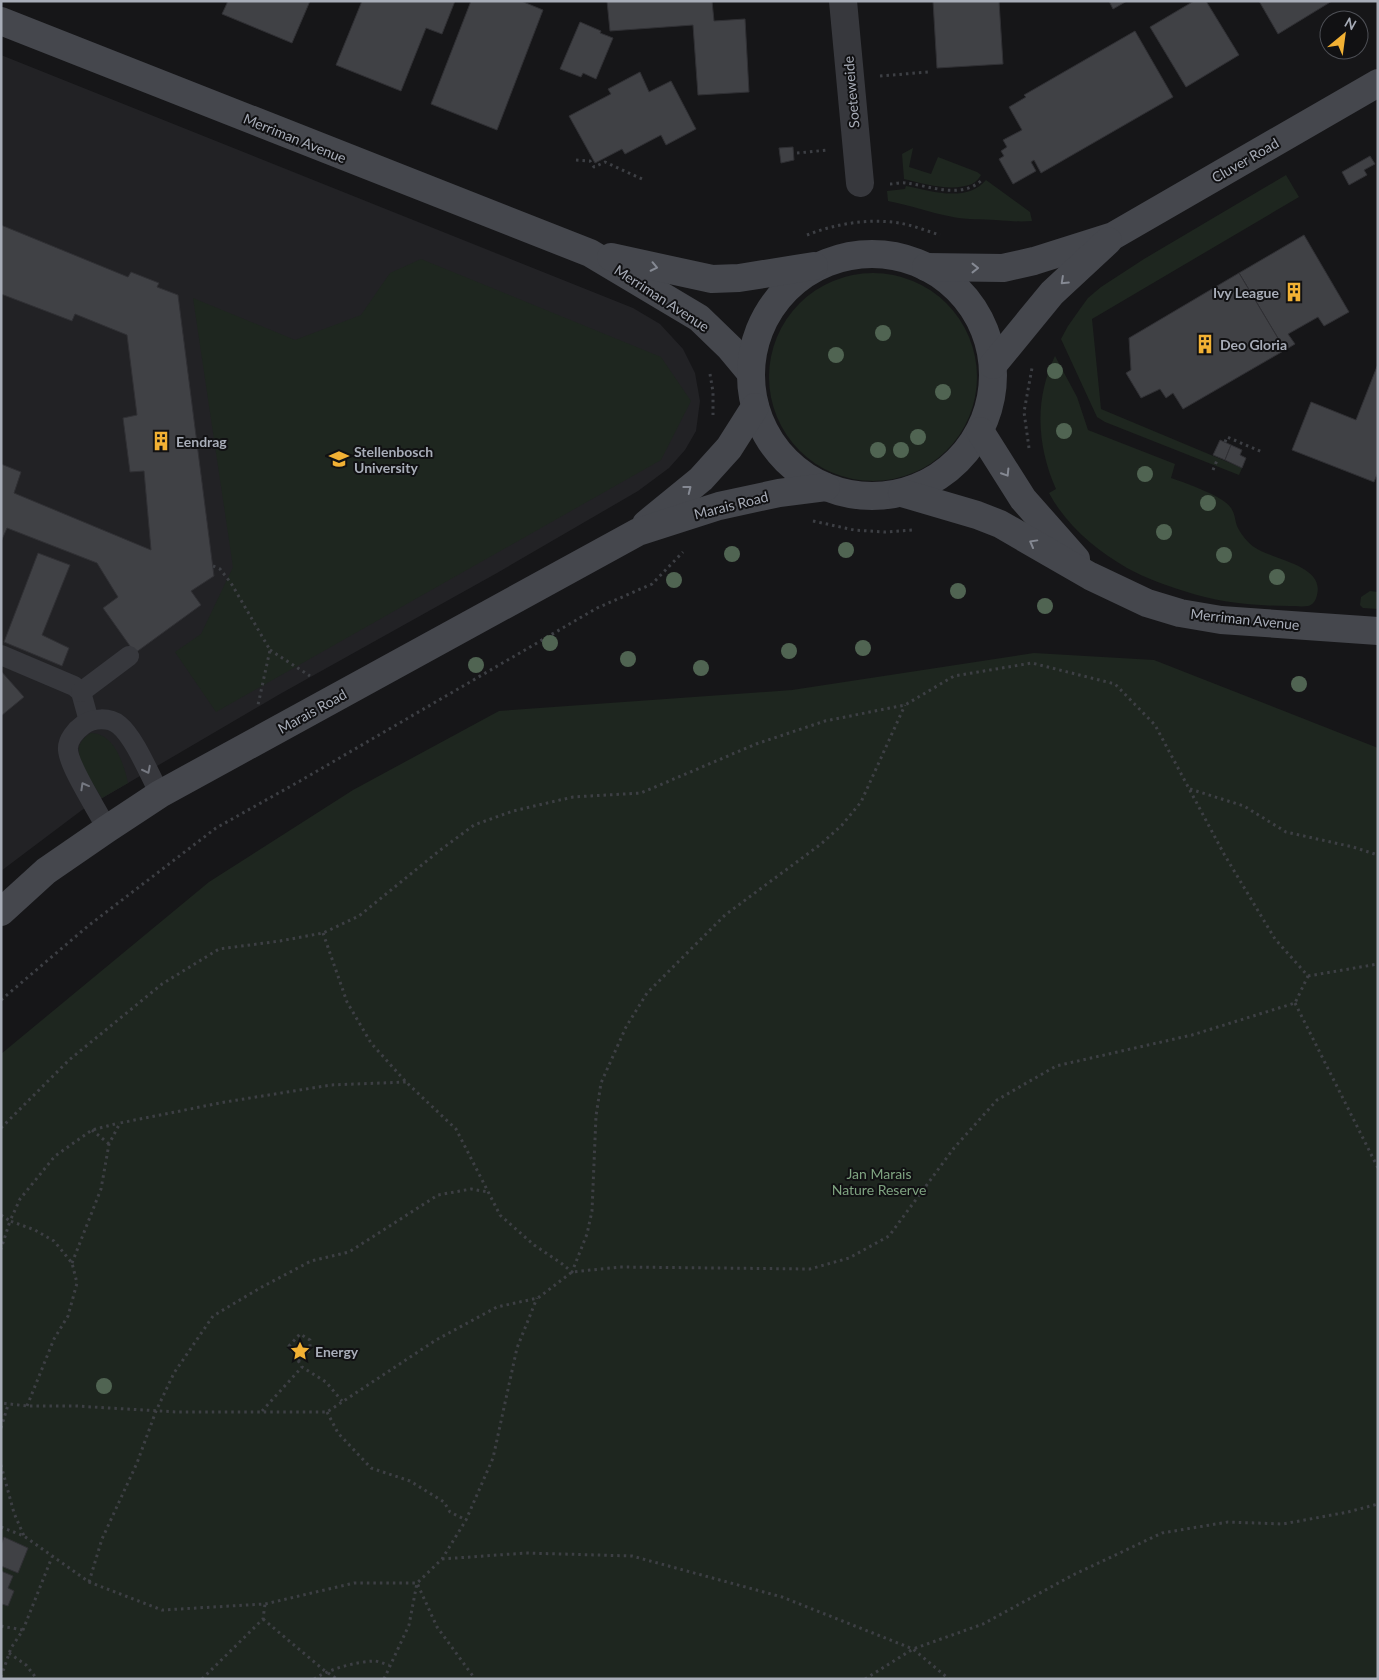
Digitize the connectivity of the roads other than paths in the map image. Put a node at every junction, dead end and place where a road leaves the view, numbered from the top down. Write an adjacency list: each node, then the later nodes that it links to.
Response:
1 (843, 1): 4 (street, Soeteweide)
2 (1, 21): 6 (street, Merriman Avenue)
3 (1378, 83): 5 (street, Cluver Road)
4 (860, 182)
5 (1113, 236): 8 (street, Cluver Road, one-way to 5); 9 (street, Cluver Road, one-way to 9)
6 (590, 253): 7 (street, Merriman Avenue, one-way to 7); 10 (street, Merriman Avenue)
7 (821, 265): 8 (street); 10 (street)
8 (926, 267): 9 (street)
9 (993, 365): 12 (street)
10 (750, 372): 11 (street)
11 (755, 407): 13 (street); 15 (street, Marais Road, one-way to 11)
12 (980, 431): 14 (street); 16 (street, Merriman Avenue, one-way to 16)
13 (826, 487): 14 (street); 15 (street, Marais Road)
14 (902, 493): 16 (street, Merriman Avenue, one-way to 14)
15 (638, 532): 22 (street, Marais Road)
16 (1090, 576): 17 (street, Merriman Avenue)
17 (1378, 631)
18 (1, 655): 20 (lane)
19 (129, 656): 20 (lane)
20 (81, 692): 21 (lane)
21 (89, 721): 22 (lane, one-way to 22); 23 (lane, one-way to 21)
22 (160, 794): 23 (street, Marais Road)
23 (107, 829): 24 (street, Marais Road)
24 (1, 912)

